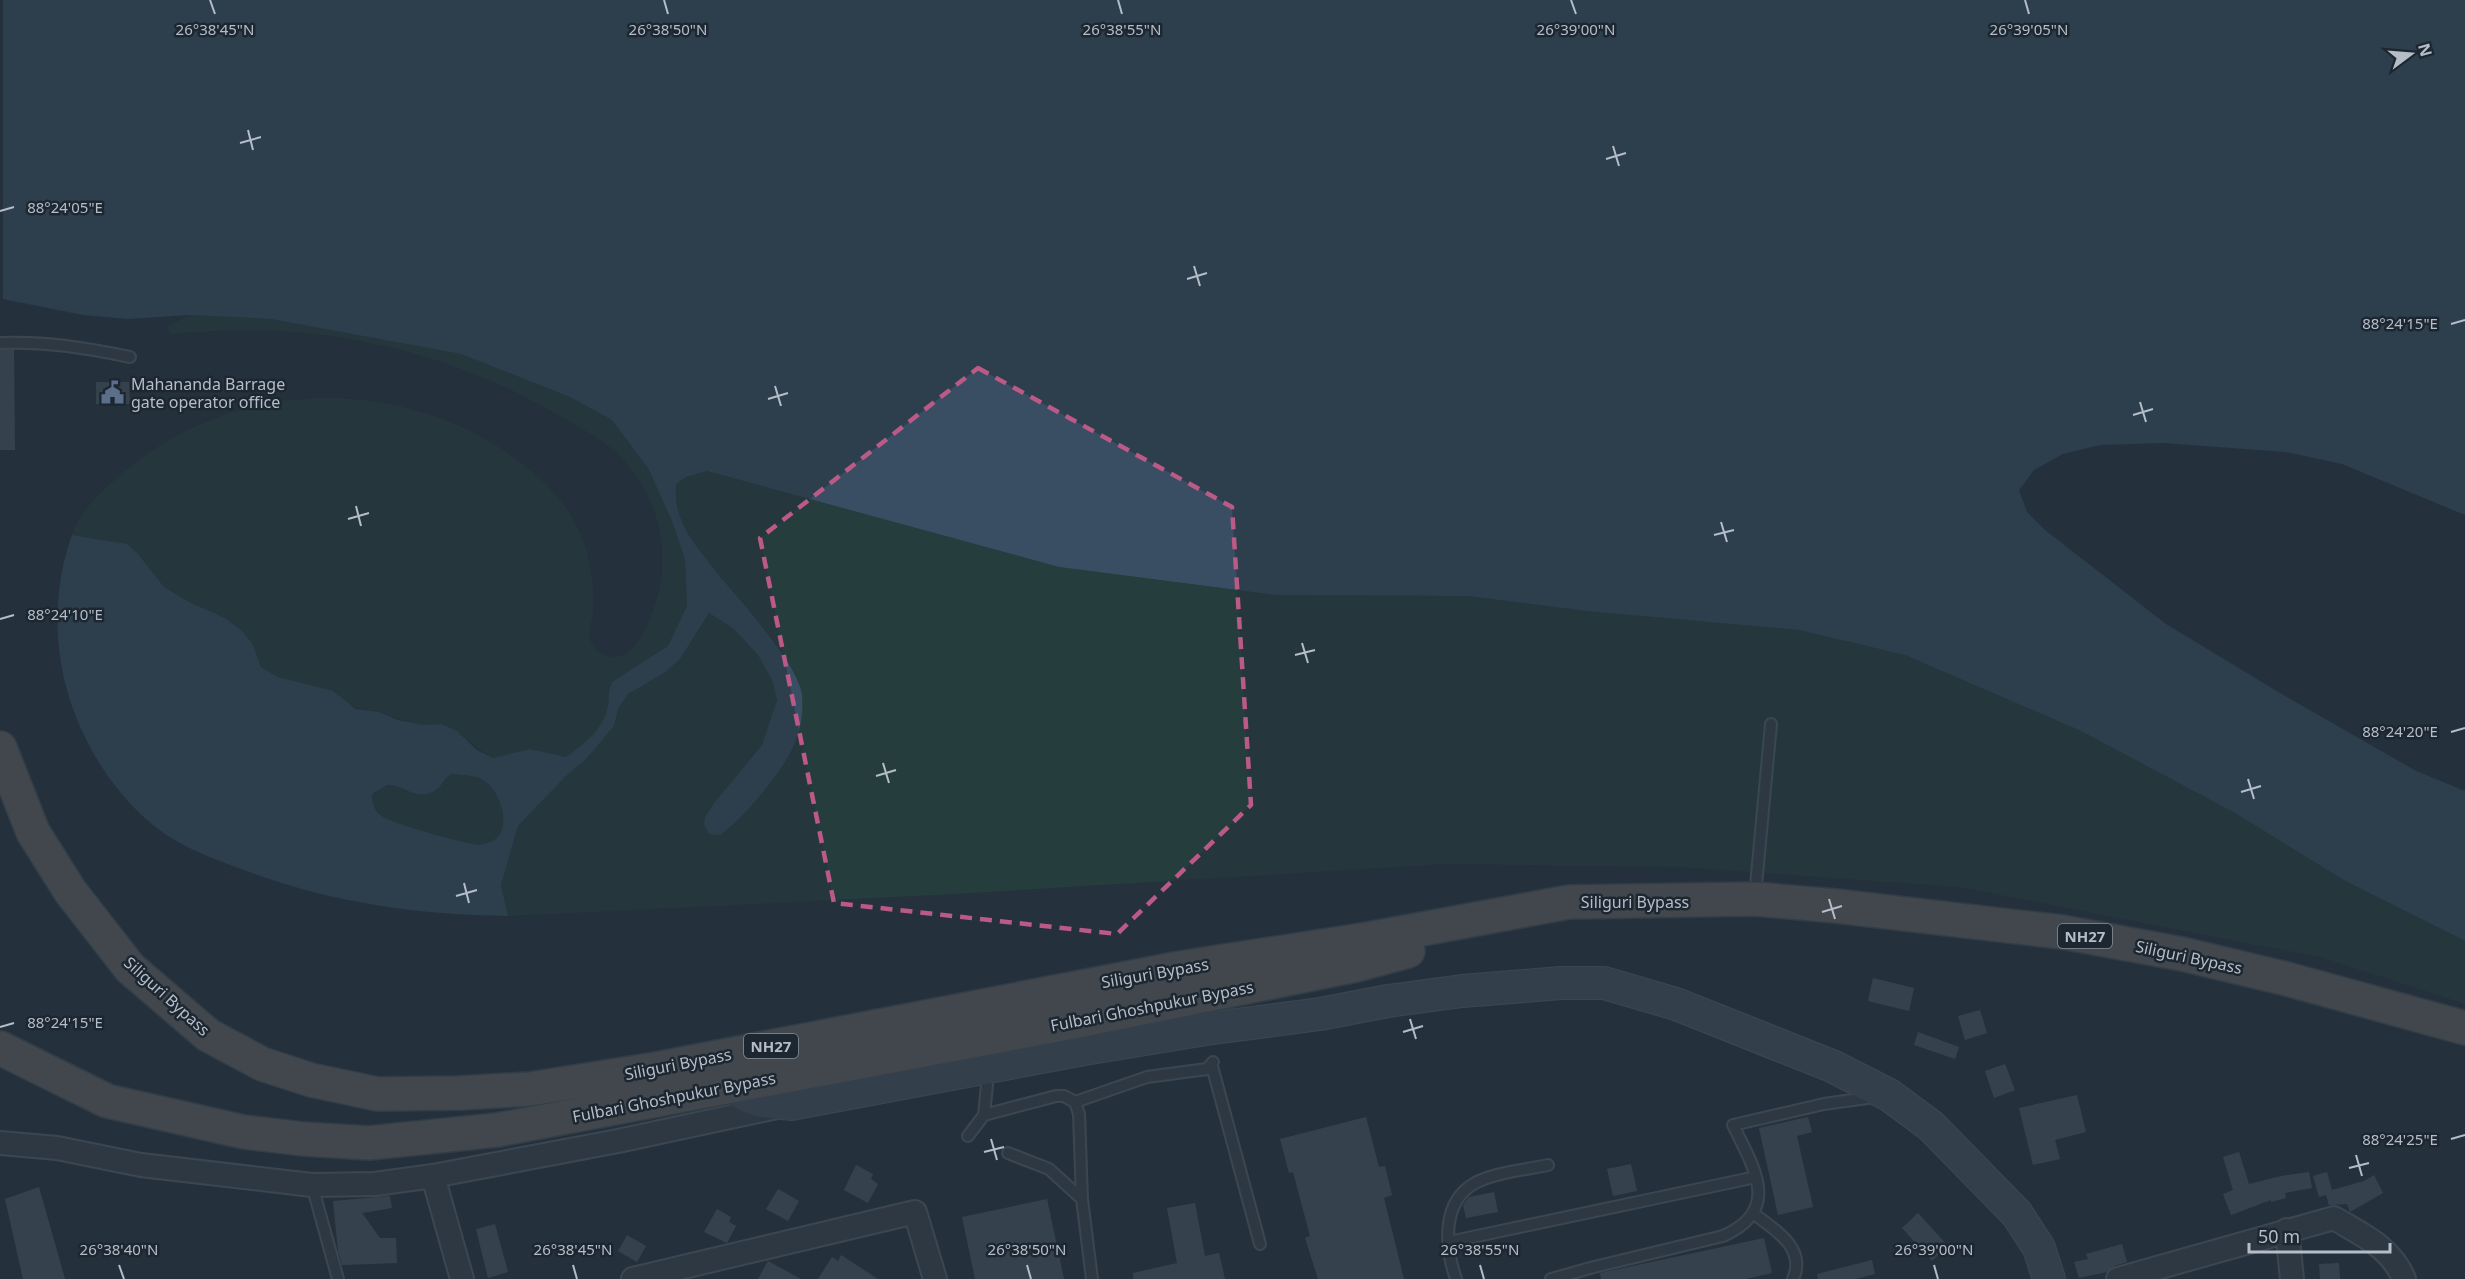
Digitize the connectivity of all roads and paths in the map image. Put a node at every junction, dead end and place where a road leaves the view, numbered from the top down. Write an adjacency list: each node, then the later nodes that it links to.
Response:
1 (0, 343): 2 (lane)
2 (130, 357)
3 (1771, 723): 5 (lane)
4 (0, 748): 6 (highway, Siliguri Bypass / NH27)
5 (1755, 899): 6 (highway, Siliguri Bypass / NH27); 7 (highway, Siliguri Bypass / NH27)
6 (1696, 902): 10 (highway, Fulbari Ghoshpukur Bypass / NH27)
7 (2465, 1028)
8 (0, 1048): 10 (highway, Fulbari Ghoshpukur Bypass / NH27)
9 (987, 1085): 14 (lane)
10 (733, 1086): 13 (main road)
11 (1889, 1095): 13 (main road); 20 (lane); 35 (main road)
12 (1075, 1102): 14 (lane); 22 (lane); 26 (lane)
13 (791, 1104): 19 (street)
14 (984, 1115): 15 (lane)
15 (968, 1136)
16 (0, 1143): 21 (street)
17 (1008, 1153): 22 (lane)
18 (1548, 1165): 25 (lane)
19 (433, 1176): 21 (street); 28 (street)
20 (1756, 1177): 23 (lane); 25 (lane)
21 (312, 1185): 27 (lane)
22 (1082, 1199): 31 (lane)
23 (1754, 1214): 33 (lane); 34 (lane)
24 (2287, 1230): 36 (street); 37 (street); 38 (street)
25 (1449, 1242): 32 (lane)
26 (1260, 1244)
27 (338, 1279)
28 (462, 1279)
29 (633, 1279): 30 (street)
30 (935, 1279)
31 (1092, 1279)
32 (1456, 1279)
33 (1551, 1279)
34 (1793, 1279)
35 (2049, 1279)
36 (2118, 1279)
37 (2292, 1279)
38 (2404, 1279)

